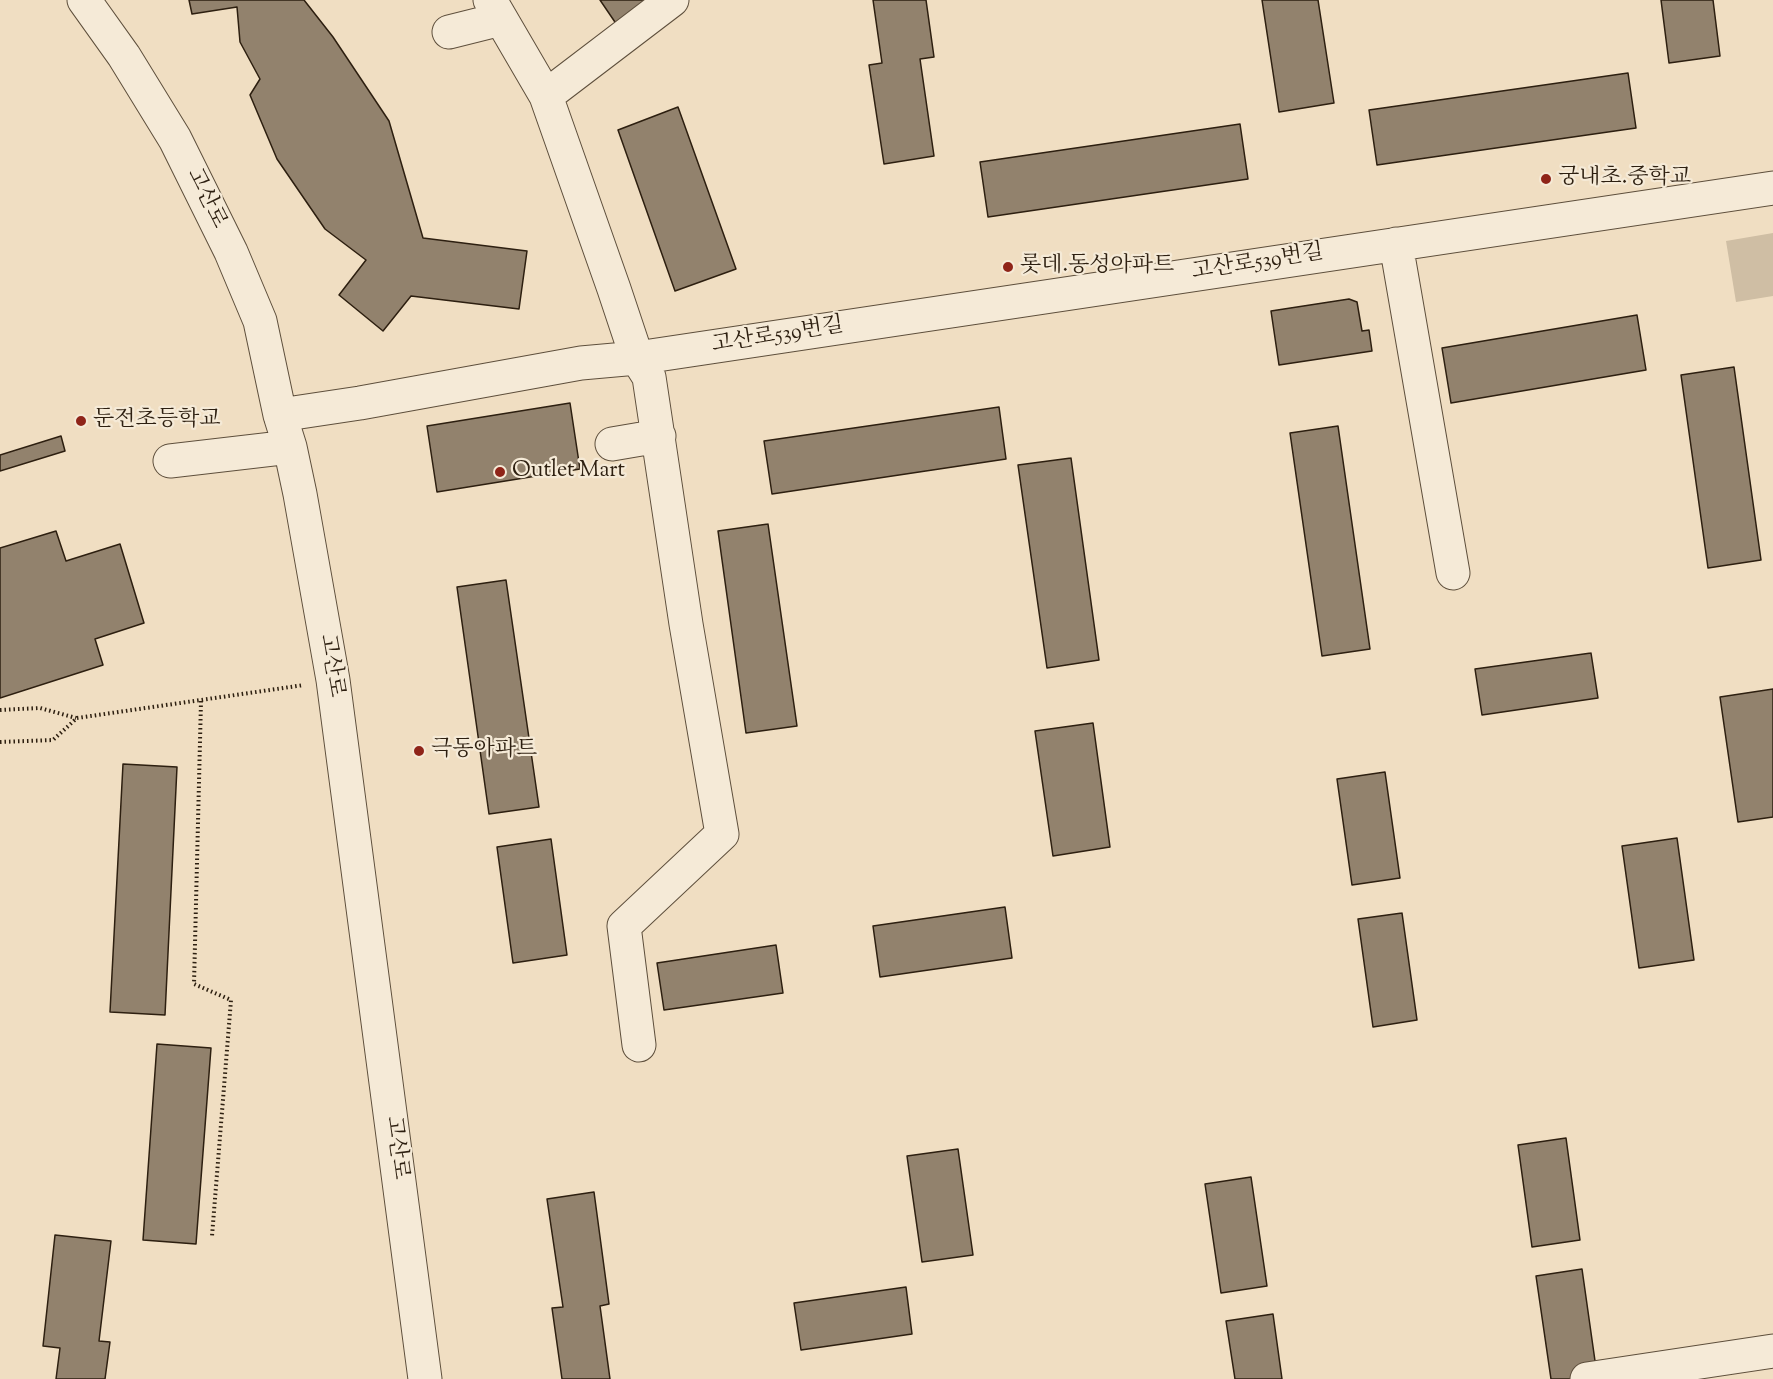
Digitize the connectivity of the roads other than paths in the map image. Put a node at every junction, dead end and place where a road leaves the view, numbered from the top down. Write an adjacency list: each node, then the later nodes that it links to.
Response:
1 (84, 0): 9 (street, 고산로)
2 (672, 0): 5 (street)
3 (496, 9): 4 (street); 5 (street)
4 (449, 33)
5 (546, 96): 8 (street)
6 (1773, 188): 7 (street, 고산로539번길)
7 (1396, 244): 8 (street, 고산로539번길); 14 (street)
8 (637, 358): 9 (street, 고산로539번길); 10 (street)
9 (280, 415): 12 (street, 고산로)
10 (659, 436): 11 (street); 15 (street)
11 (612, 444)
12 (290, 447): 13 (street); 17 (street, 고산로)
13 (170, 461)
14 (1454, 573)
15 (639, 1045)
16 (1773, 1351): 18 (street)
17 (425, 1379)
18 (1587, 1379)

